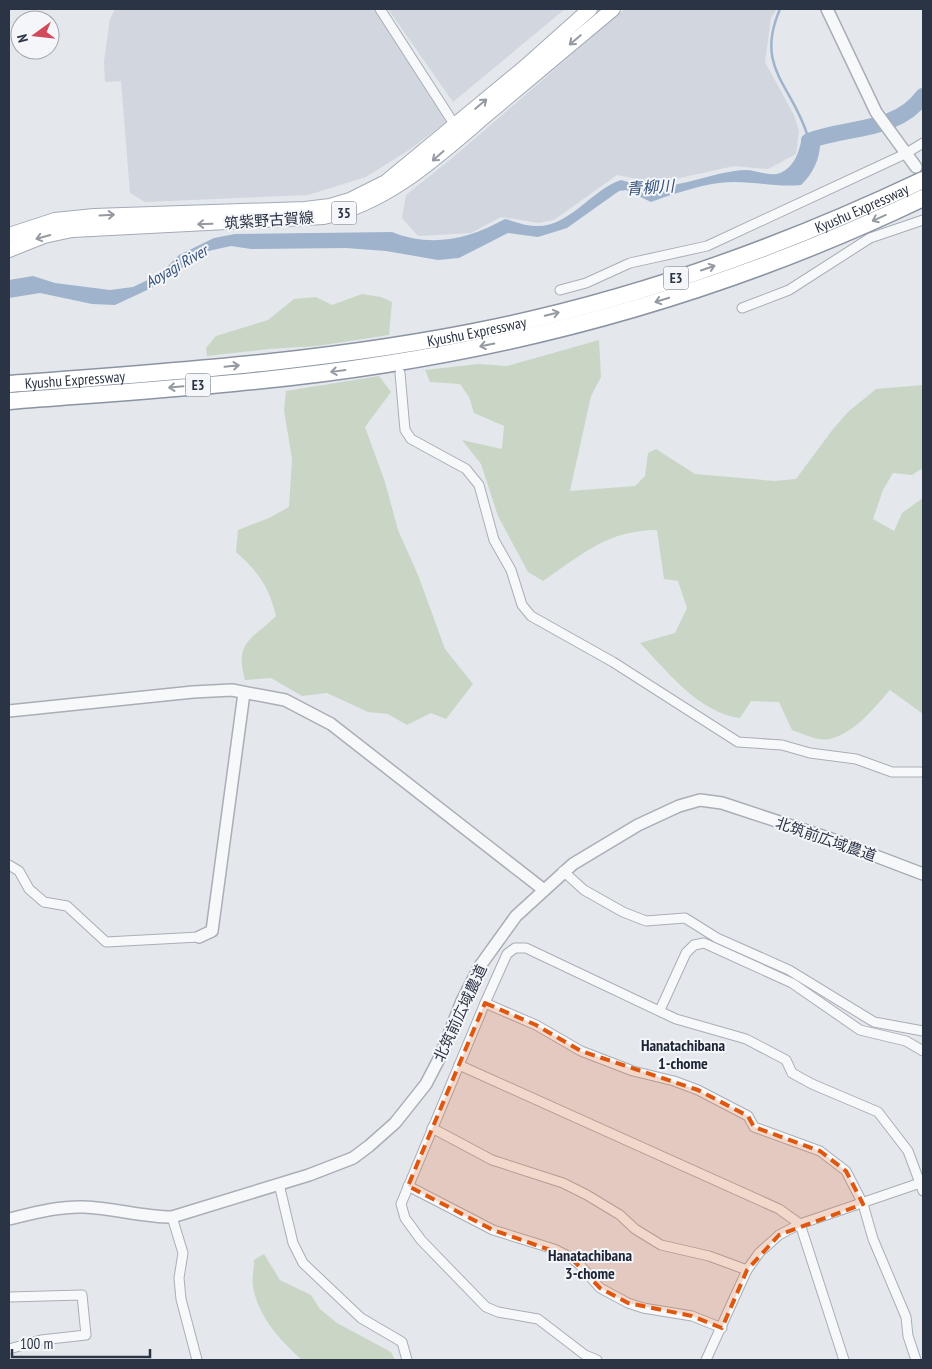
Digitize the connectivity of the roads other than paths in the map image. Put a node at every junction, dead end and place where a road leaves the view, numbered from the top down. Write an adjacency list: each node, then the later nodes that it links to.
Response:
1 (380, 9): 5 (street)
2 (590, 9): 5 (main road, 筑紫野古賀線 / 35, one-way to 2)
3 (612, 9): 5 (main road, 筑紫野古賀線 / 35, one-way to 5)
4 (827, 9): 7 (street)
5 (458, 131): 11 (main road, 筑紫野古賀線 / 35, one-way to 5); 12 (main road, 筑紫野古賀線 / 35, one-way to 12)
6 (923, 143): 7 (street)
7 (905, 154): 8 (street); 13 (street)
8 (920, 174): 15 (highway, Kyushu Expressway / E3, one-way to 8)
9 (923, 198): 15 (highway, Kyushu Expressway / E3, one-way to 15)
10 (923, 220): 14 (street)
11 (9, 235)
12 (9, 250)
13 (560, 290)
14 (742, 308)
15 (420, 350): 16 (highway, Kyushu Expressway / E3)
16 (390, 362): 17 (highway, Kyushu Expressway / E3, one-way to 16); 18 (highway, Kyushu Expressway / E3, one-way to 18); 21 (street)
17 (9, 384)
18 (9, 401)
19 (244, 693): 20 (street); 25 (street); 26 (street)
20 (9, 711)
21 (923, 772)
22 (9, 865): 26 (street)
23 (563, 871): 24 (street, 北筑前広域農道); 25 (street, 北筑前広域農道); 29 (street)
24 (923, 874)
25 (544, 890): 35 (street, 北筑前広域農道)
26 (199, 937)
27 (485, 1003): 28 (street); 33 (street); 38 (street)
28 (660, 1010): 31 (street); 37 (street)
29 (899, 1026): 30 (street); 31 (street)
30 (923, 1032)
31 (898, 1039): 32 (street)
32 (923, 1051)
33 (459, 1065): 34 (street); 41 (street)
34 (432, 1128): 36 (street); 42 (street)
35 (279, 1184): 39 (street, 北筑前広域農道); 47 (street)
36 (408, 1186): 44 (street); 48 (street)
37 (922, 1186): 38 (street)
38 (863, 1204): 41 (street); 51 (street)
39 (172, 1217): 40 (street, 北筑前広域農道); 46 (street)
40 (9, 1219)
41 (800, 1224): 42 (street); 50 (street)
42 (747, 1270): 44 (street)
43 (9, 1297): 45 (street)
44 (722, 1328): 49 (street)
45 (9, 1349)
46 (197, 1360)
47 (408, 1360)
48 (598, 1360)
49 (706, 1360)
50 (844, 1360)
51 (916, 1360)

